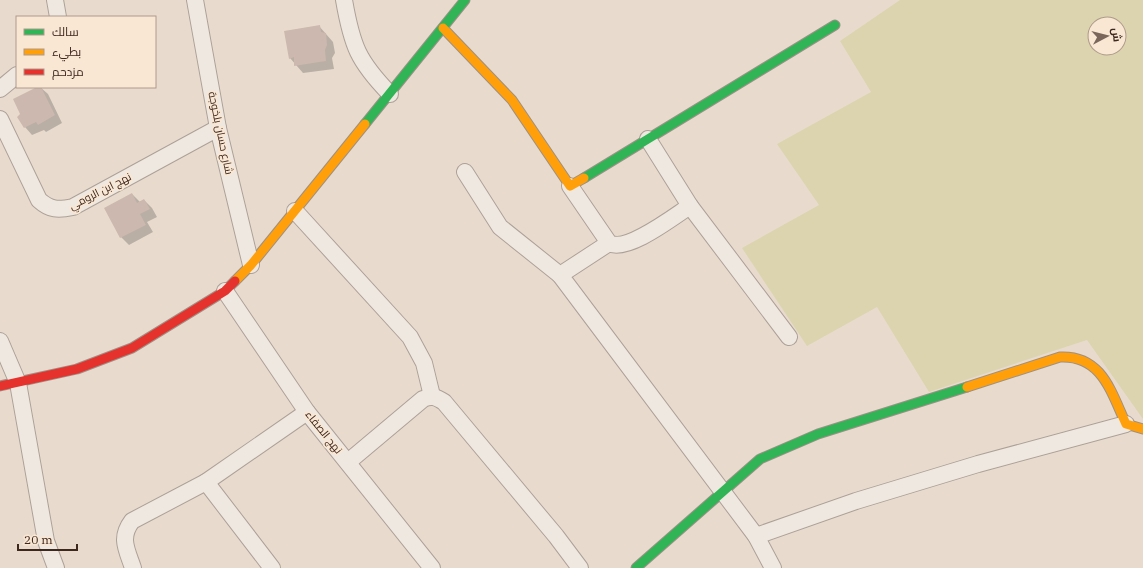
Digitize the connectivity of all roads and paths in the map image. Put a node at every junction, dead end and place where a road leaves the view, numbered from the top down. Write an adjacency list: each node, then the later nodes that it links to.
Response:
1 (55, 0): 5 (street)
2 (195, 0): 12 (street, شارع حسان بلخوجة)
3 (344, 0): 10 (street)
4 (465, 0): 7 (street)
5 (58, 16)
6 (835, 25): 13 (street)
7 (443, 28): 10 (street); 15 (street)
8 (16, 76): 9 (street)
9 (0, 88)
10 (390, 94): 17 (street)
11 (0, 119): 12 (street, نهج ابن الرومي)
12 (218, 128): 19 (street, شارع حسان بلخوجة)
13 (648, 139): 15 (street); 16 (street)
14 (465, 172): 20 (street)
15 (570, 186): 18 (street)
16 (690, 206): 18 (street); 22 (street)
17 (295, 211): 19 (street); 26 (street)
18 (609, 243): 20 (street)
19 (251, 265): 21 (street)
20 (560, 275): 32 (street)
21 (225, 290): 24 (street); 27 (street, نهج الصفاء)
22 (789, 337)
23 (0, 341): 24 (street)
24 (18, 383): 25 (street); 34 (street)
25 (0, 386)
26 (432, 396): 30 (street); 38 (street)
27 (307, 412): 30 (street, نهج الصفاء); 31 (street)
28 (1126, 424): 29 (street); 32 (street); 33 (street)
29 (1143, 429)
30 (348, 462): 37 (street, نهج الصفاء)
31 (206, 482): 35 (street); 36 (street)
32 (724, 493): 33 (street); 39 (street)
33 (756, 536): 40 (street)
34 (56, 568)
35 (134, 568)
36 (272, 568)
37 (432, 568)
38 (580, 568)
39 (636, 568)
40 (773, 568)

